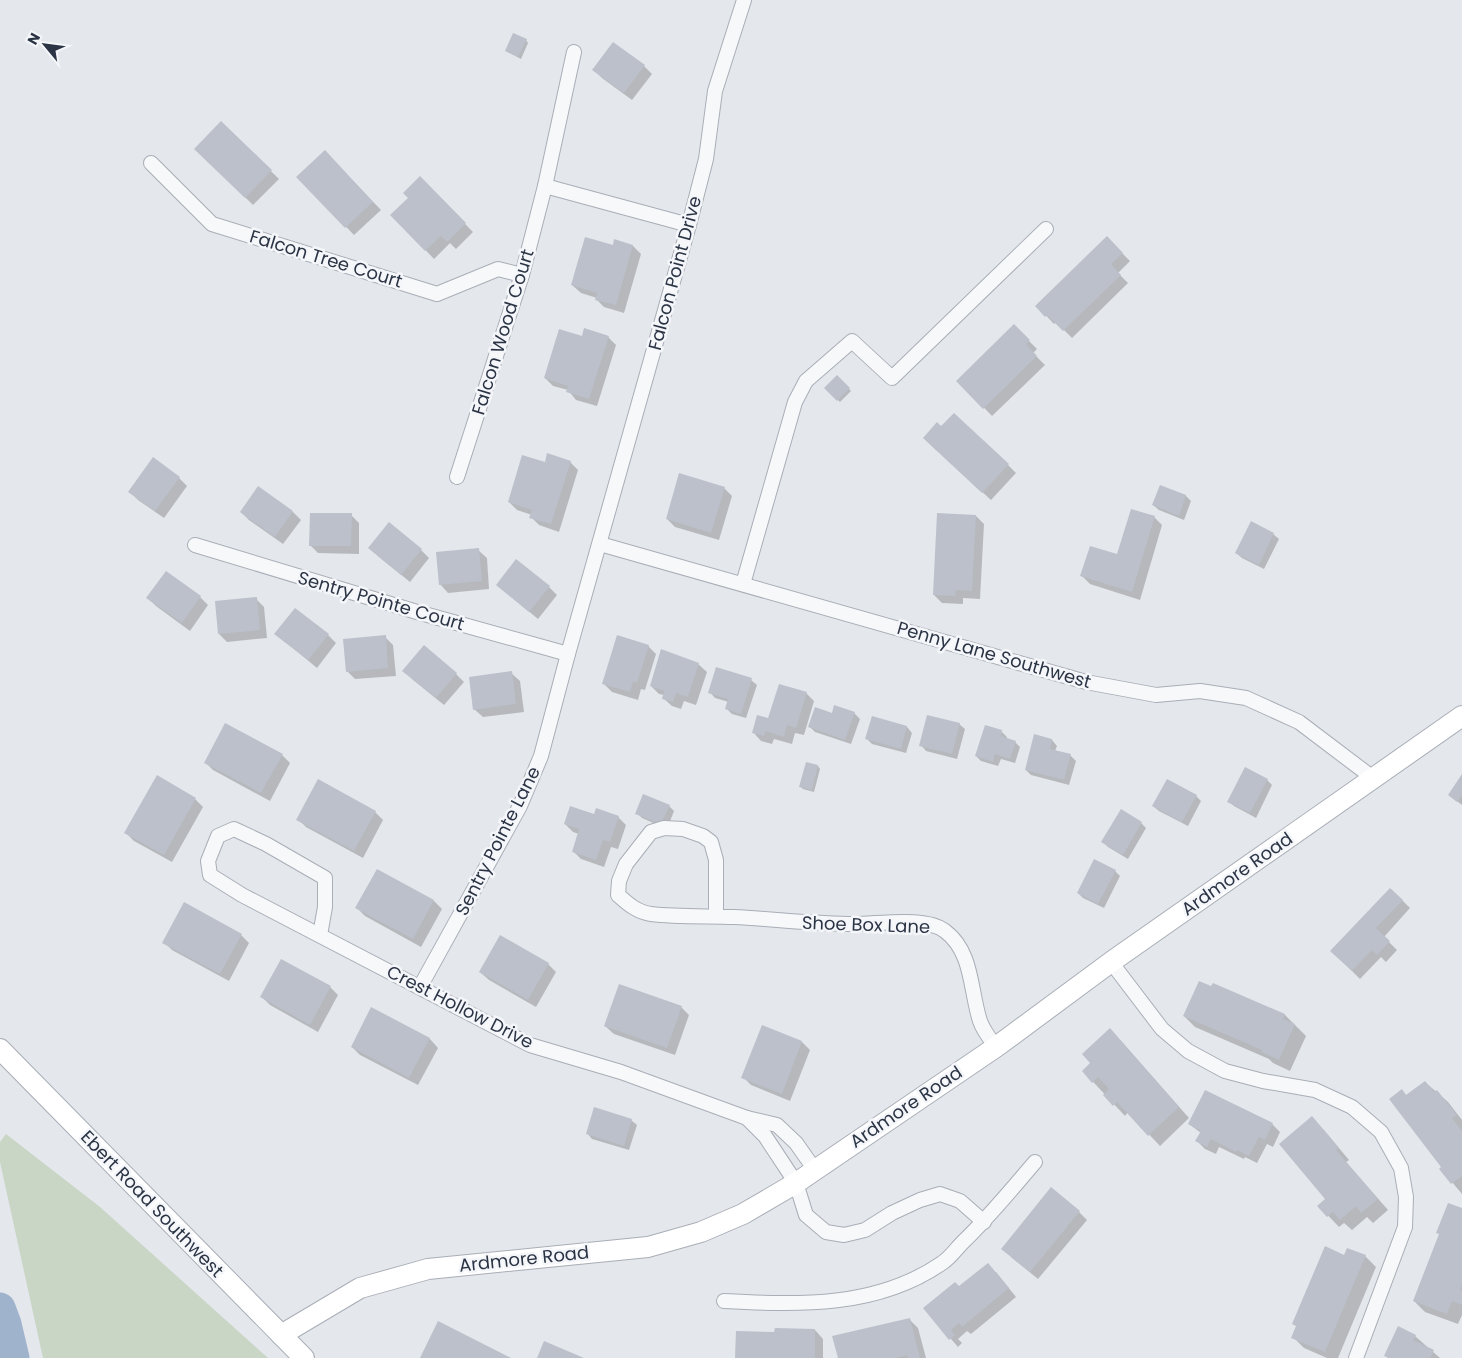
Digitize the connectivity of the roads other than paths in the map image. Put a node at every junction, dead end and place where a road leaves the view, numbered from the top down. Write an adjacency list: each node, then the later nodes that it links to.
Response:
1 (744, 0): 5 (street, Falcon Point Drive)
2 (574, 52): 4 (street, Falcon Wood Court)
3 (151, 164): 7 (street, Falcon Tree Court)
4 (545, 186): 5 (street); 7 (street, Falcon Wood Court)
5 (689, 225): 9 (street, Falcon Point Drive)
6 (1046, 229): 11 (street)
7 (522, 275): 8 (street, Falcon Wood Court)
8 (457, 477)
9 (600, 544): 11 (street, Penny Lane Southwest); 12 (street, Sentry Pointe Lane)
10 (195, 545): 12 (street, Sentry Pointe Court)
11 (743, 584): 14 (street, Penny Lane Southwest)
12 (568, 654): 18 (street, Sentry Pointe Lane)
13 (1462, 716): 14 (street, Ardmore Road)
14 (1373, 778): 17 (street, Ardmore Road)
15 (716, 916): 15 (street, Shoe Box Lane); 19 (street, Shoe Box Lane)
16 (320, 935): 16 (street, Crest Hollow Drive); 18 (street, Crest Hollow Drive)
17 (1111, 962): 19 (street, Ardmore Road); 29 (street)
18 (420, 987): 21 (street, Crest Hollow Drive)
19 (996, 1047): 23 (street, Ardmore Road)
20 (0, 1049): 27 (street, Ebert Road Southwest)
21 (747, 1118): 23 (street, Crest Hollow Drive); 24 (street, Crest Hollow Drive)
22 (1035, 1162): 25 (street)
23 (814, 1170): 24 (street, Ardmore Road)
24 (796, 1183): 25 (street, Crest Hollow Drive); 27 (street, Ardmore Road)
25 (984, 1222): 26 (street)
26 (724, 1301)
27 (281, 1335): 28 (street, Ebert Road Southwest)
28 (304, 1358)
29 (1356, 1358)

